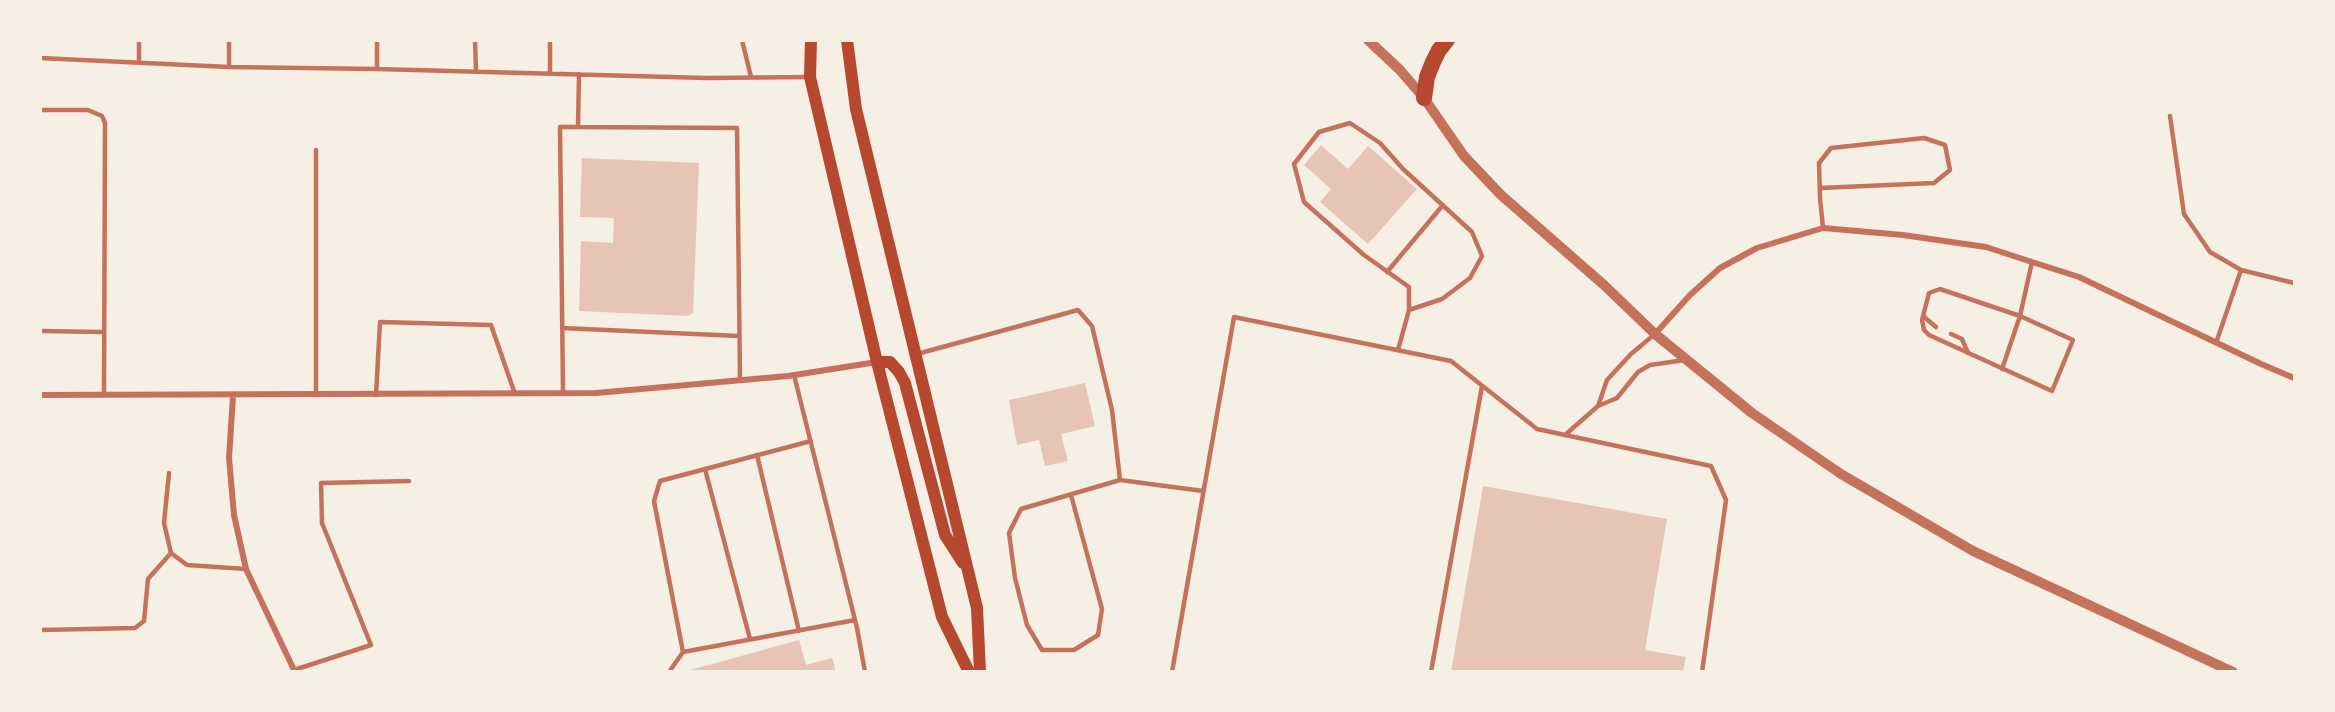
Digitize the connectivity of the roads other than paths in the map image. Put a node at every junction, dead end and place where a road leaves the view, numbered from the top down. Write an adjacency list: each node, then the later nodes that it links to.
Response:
1 (139, 40): 12 (lane)
2 (229, 40): 13 (lane)
3 (377, 40): 14 (lane)
4 (475, 40): 15 (lane)
5 (550, 40): 16 (lane)
6 (742, 40): 18 (lane)
7 (811, 40): 19 (main road)
8 (847, 40): 45 (main road)
9 (1368, 40): 20 (street)
10 (1447, 40): 20 (highway)
11 (40, 58): 12 (lane)
12 (139, 62): 13 (lane)
13 (229, 67): 14 (lane)
14 (377, 69): 15 (lane)
15 (476, 71): 16 (lane)
16 (550, 73): 17 (lane)
17 (579, 74): 18 (lane); 23 (lane)
18 (752, 77): 19 (lane)
19 (810, 77): 47 (main road)
20 (1424, 98): 39 (street)
21 (40, 110): 38 (lane)
22 (2170, 116): 29 (lane)
23 (578, 127): 36 (lane); 41 (lane)
24 (316, 150): 57 (lane)
25 (1820, 188): 25 (lane); 27 (lane)
26 (1443, 206): 30 (lane); 30 (lane); 32 (lane)
27 (1822, 228): 28 (street); 39 (street)
28 (2032, 262): 34 (lane); 42 (street)
29 (2241, 270): 31 (lane); 42 (lane)
30 (1387, 272): 32 (lane)
31 (2295, 283)
32 (1408, 310): 43 (lane)
33 (1923, 316): 34 (lane); 35 (lane); 44 (lane)
34 (2020, 316): 48 (lane); 48 (lane)
35 (1936, 327)
36 (562, 328): 41 (lane); 53 (lane)
37 (40, 331): 38 (lane)
38 (104, 332): 56 (lane)
39 (1654, 334): 46 (street); 60 (lane)
40 (1951, 334): 44 (lane)
41 (739, 336): 51 (lane)
42 (2216, 343): 50 (street)
43 (1398, 350): 52 (lane); 68 (lane)
44 (1968, 353): 48 (lane)
45 (915, 354): 66 (lane); 72 (main road)
46 (1687, 360): 60 (lane); 86 (street)
47 (877, 362): 49 (street); 72 (main road); 81 (main road)
48 (2002, 369)
49 (794, 375): 51 (street); 62 (lane)
50 (2295, 378)
51 (740, 380): 53 (street)
52 (1482, 386): 61 (lane); 84 (lane)
53 (563, 393): 54 (street)
54 (515, 394): 58 (street); 58 (lane)
55 (40, 395): 56 (street)
56 (104, 395): 59 (street)
57 (316, 395): 58 (street); 59 (street)
58 (376, 395)
59 (234, 396): 71 (street)
60 (1598, 406): 61 (lane)
61 (1565, 435): 85 (lane)
62 (811, 441): 63 (lane); 73 (lane)
63 (757, 455): 64 (lane); 75 (lane)
64 (705, 469): 76 (lane); 77 (lane)
65 (169, 473): 70 (lane)
66 (1120, 480): 68 (lane); 69 (lane)
67 (409, 481): 78 (lane)
68 (1203, 491): 83 (lane)
69 (1071, 495): 69 (lane)
70 (171, 553): 71 (lane); 74 (lane)
71 (246, 569): 78 (street)
72 (968, 572): 82 (main road)
73 (855, 620): 75 (lane); 80 (lane)
74 (40, 630)
75 (799, 630): 76 (lane)
76 (750, 639): 77 (lane)
77 (683, 652): 79 (lane)
78 (295, 671)
79 (669, 672)
80 (865, 672)
81 (969, 672)
82 (980, 672)
83 (1172, 672)
84 (1431, 672)
85 (1702, 672)
86 (2233, 672)

